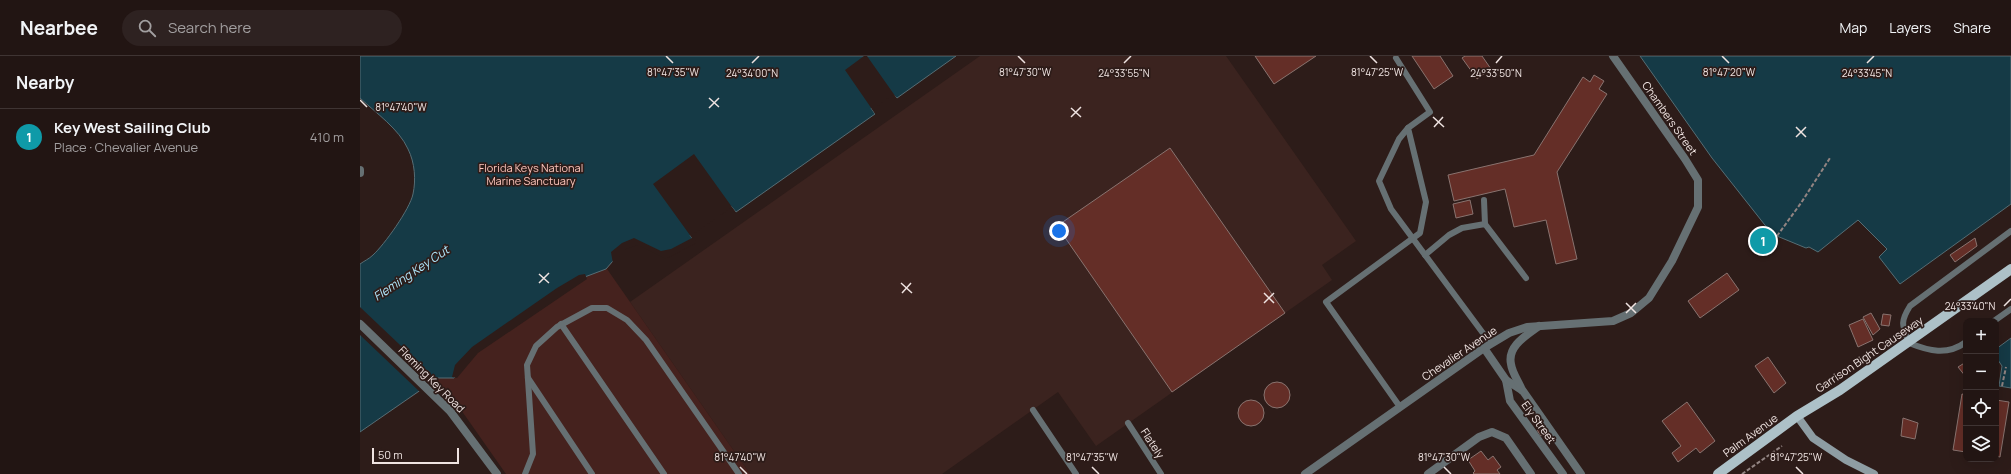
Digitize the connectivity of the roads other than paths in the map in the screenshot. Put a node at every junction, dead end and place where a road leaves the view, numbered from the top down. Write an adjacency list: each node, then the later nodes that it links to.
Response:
1 (1613, 56): 6 (street, Chambers Street)
2 (1396, 58): 3 (lane)
3 (1408, 128): 10 (lane); 10 (lane)
4 (360, 170): 5 (street)
5 (360, 173)
6 (1699, 196): 18 (street, Chevalier Avenue)
7 (1484, 200): 8 (lane)
8 (1485, 224): 11 (lane); 13 (lane)
9 (2011, 231): 19 (lane)
10 (1413, 238): 11 (lane); 26 (lane)
11 (1425, 255): 21 (lane)
12 (2011, 269): 19 (main road, Garrison Bight Causeway)
13 (1526, 278)
14 (2011, 309): 15 (lane)
15 (1998, 318)
16 (360, 324): 32 (street, Fleming Key Road)
17 (562, 324): 23 (lane); 35 (lane); 36 (lane)
18 (1539, 326): 21 (street, Chevalier Avenue); 25 (street, Ely Street)
19 (1909, 343): 20 (lane); 28 (main road, Garrison Bight Causeway)
20 (1963, 343)
21 (1491, 344): 22 (street, Chevalier Avenue)
22 (1484, 348): 24 (street, Ely Street); 26 (street, Chevalier Avenue)
23 (528, 377): 33 (lane); 34 (lane)
24 (1506, 380): 25 (street, Ely Street); 31 (street, Ely Street)
25 (1523, 391): 30 (street, Ely Street)
26 (1400, 407): 39 (street, Chevalier Avenue)
27 (1033, 410): 37 (lane)
28 (1797, 416): 44 (main road, Palm Avenue); 45 (street)
29 (1128, 423): 38 (lane, Flately)
30 (1559, 442): 31 (street); 43 (street, Ely Street)
31 (1547, 451): 42 (street, Ely Street)
32 (497, 474)
33 (526, 474)
34 (592, 474)
35 (664, 474)
36 (739, 474)
37 (1076, 474)
38 (1161, 474)
39 (1305, 474)
40 (1428, 474): 41 (street)
41 (1531, 474)
42 (1563, 474)
43 (1581, 474)
44 (1718, 474)
45 (1874, 474)

